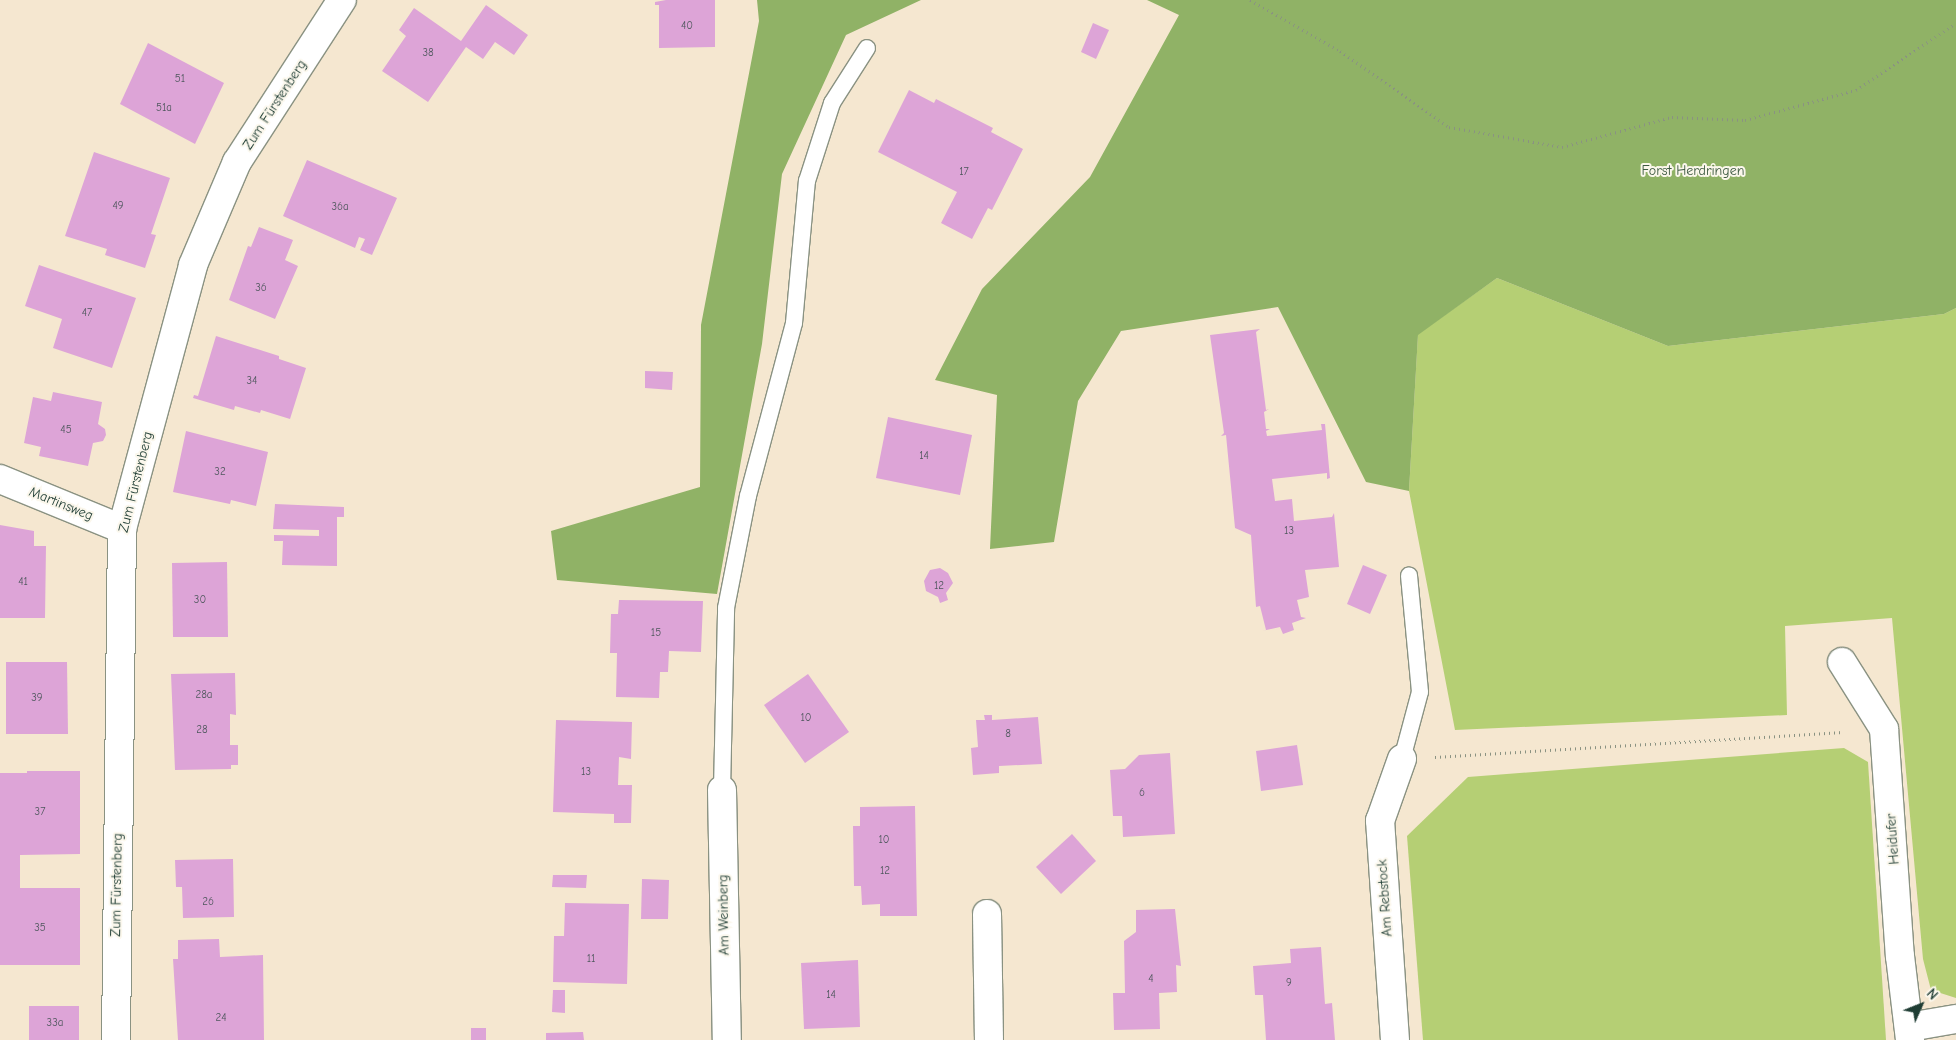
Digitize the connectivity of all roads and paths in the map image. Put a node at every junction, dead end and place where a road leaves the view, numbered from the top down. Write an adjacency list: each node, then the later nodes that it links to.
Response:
1 (342, 0): 6 (street, Zum Fürstenberg)
2 (1250, 0): 3 (path)
3 (1956, 23)
4 (867, 48): 11 (lane)
5 (0, 479): 6 (street, Martinsweg)
6 (122, 529): 15 (street, Zum Fürstenberg)
7 (1409, 576): 10 (lane)
8 (1842, 662): 9 (street, Heidufer)
9 (1884, 730): 10 (path); 14 (street, Heidufer)
10 (1402, 759): 18 (street, Am Rebstock)
11 (722, 790): 16 (street, Am Weinberg)
12 (987, 914): 17 (street)
13 (1956, 1019): 14 (street, Heidufer)
14 (1910, 1034)
15 (116, 1040)
16 (727, 1040)
17 (989, 1040)
18 (1395, 1040)

